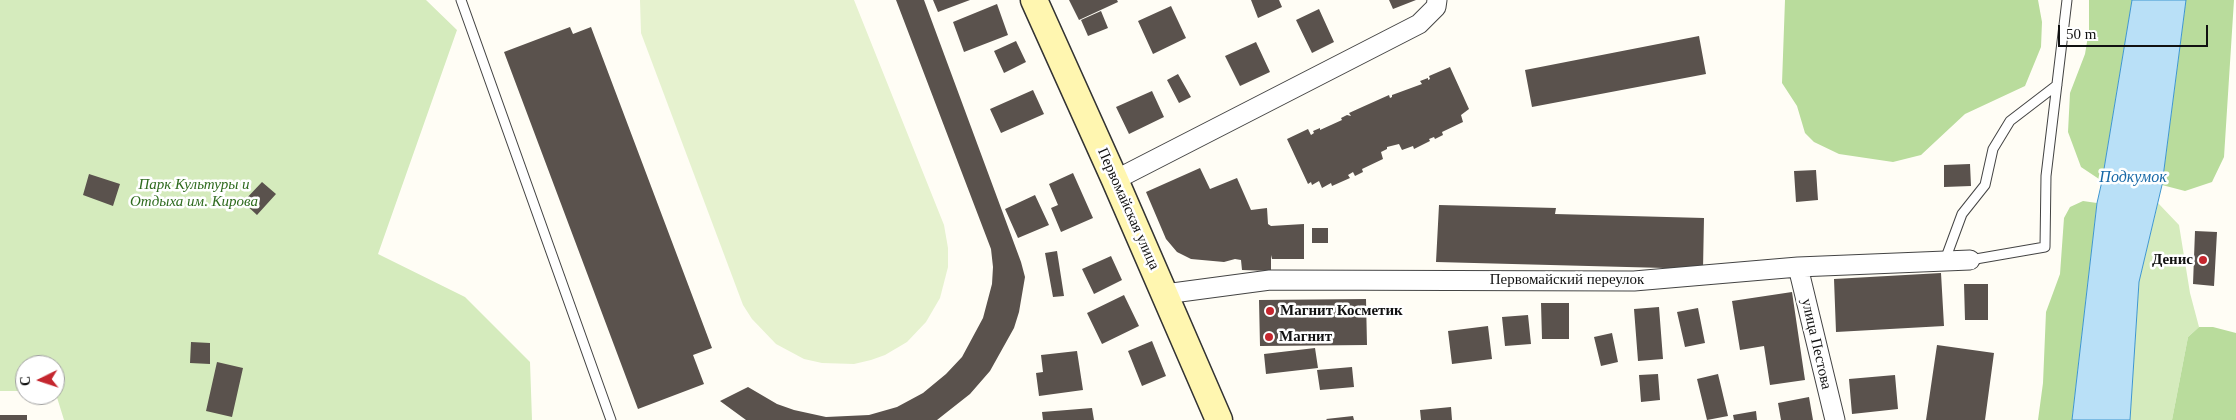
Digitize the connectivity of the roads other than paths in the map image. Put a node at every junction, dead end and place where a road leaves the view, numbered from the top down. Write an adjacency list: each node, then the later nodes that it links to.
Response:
1 (461, 0): 11 (lane)
2 (1034, 0): 6 (street, Первомайская улица)
3 (1437, 0): 6 (street)
4 (2067, 0): 5 (lane)
5 (2057, 84): 7 (lane); 8 (lane)
6 (1116, 180): 10 (street, Первомайская улица)
7 (1945, 260): 8 (street, Первомайский переулок); 9 (street, Первомайский переулок)
8 (1970, 260)
9 (1798, 267): 10 (street, Первомайский переулок); 13 (street, улица Пестова)
10 (1165, 294): 12 (street, Первомайская улица)
11 (611, 420)
12 (1218, 420)
13 (1835, 420)

